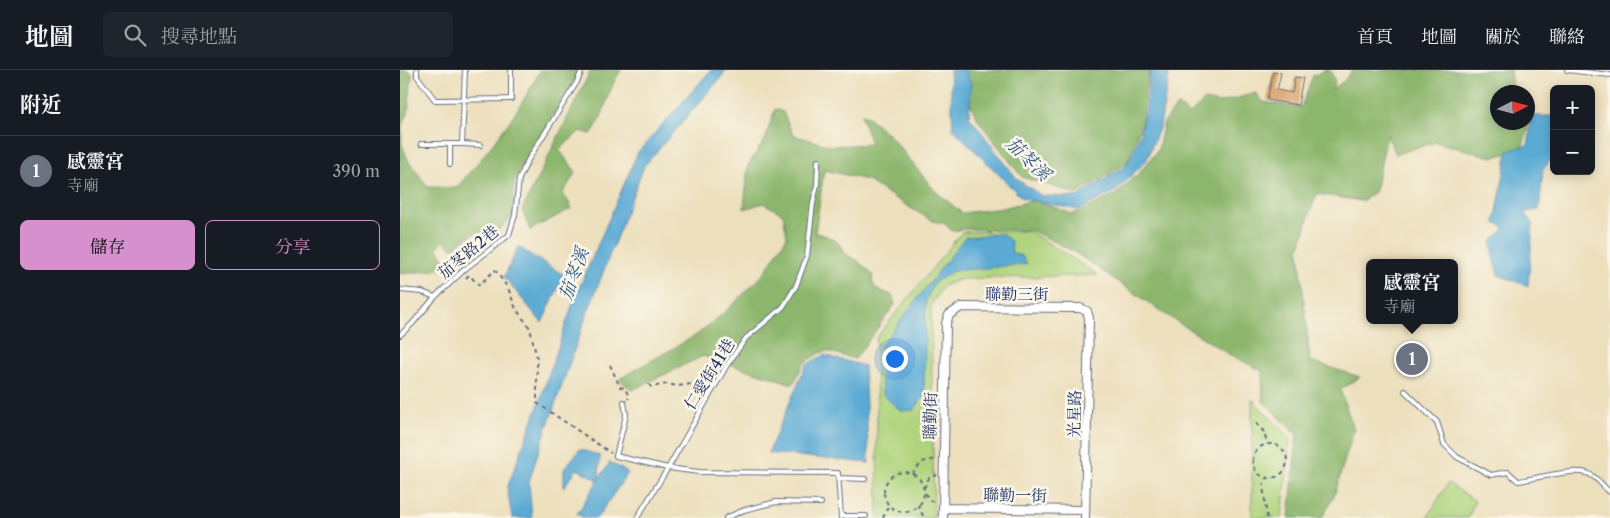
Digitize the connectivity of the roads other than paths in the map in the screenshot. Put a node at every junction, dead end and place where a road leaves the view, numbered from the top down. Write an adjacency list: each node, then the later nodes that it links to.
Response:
1 (417, 70): 8 (lane)
2 (465, 70): 8 (lane)
3 (511, 70): 8 (lane)
4 (582, 70): 16 (lane, 茄苳路2巷)
5 (1568, 70): 6 (lane)
6 (1578, 71): 7 (lane)
7 (1610, 75)
8 (463, 99): 11 (lane)
9 (421, 144): 10 (lane)
10 (450, 144): 11 (lane); 14 (lane)
11 (462, 144): 12 (lane)
12 (480, 145)
13 (818, 161): 22 (lane, 仁愛街41巷)
14 (450, 164)
15 (400, 290): 16 (lane)
16 (435, 297): 19 (lane, 茄苳路2巷)
17 (1086, 311): 18 (street, 聯勤三街); 28 (street, 光星路)
18 (949, 315): 27 (street, 聯勤街)
19 (400, 335)
20 (1405, 391): 25 (lane)
21 (624, 402): 22 (lane)
22 (668, 468): 23 (lane); 31 (lane, 仁愛街41巷)
23 (839, 476): 24 (lane); 30 (lane)
24 (866, 479)
25 (1610, 492)
26 (821, 503): 32 (lane)
27 (943, 505): 28 (street, 聯勤一街); 33 (street, 聯勤街)
28 (1085, 514)
29 (866, 516): 30 (lane)
30 (841, 517)
31 (637, 518)
32 (726, 518)
33 (943, 518)

